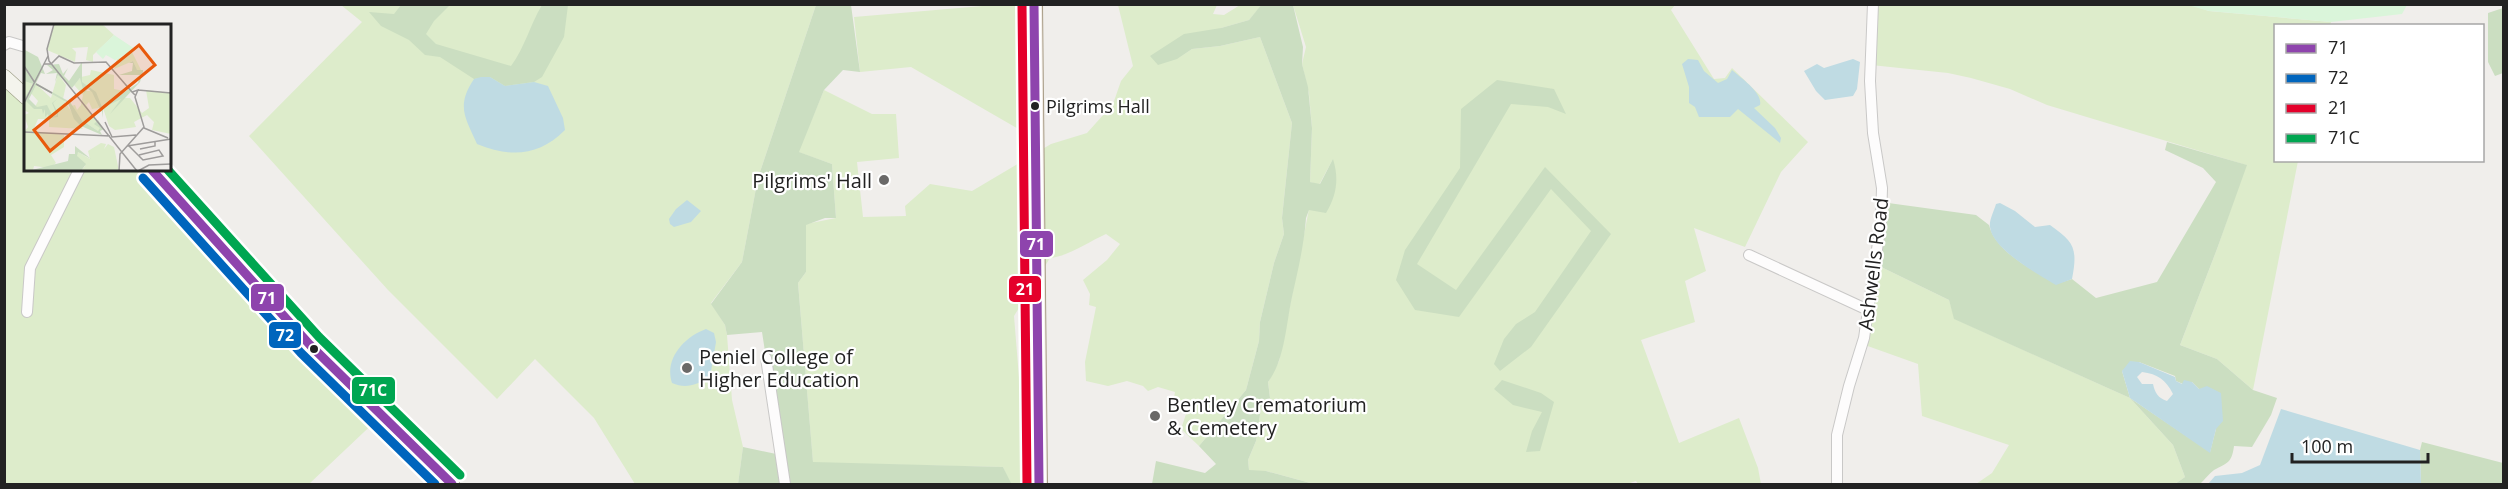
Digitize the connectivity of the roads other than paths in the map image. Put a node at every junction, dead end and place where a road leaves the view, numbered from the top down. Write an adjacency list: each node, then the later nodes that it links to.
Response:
1 (1034, 4): 15 (main road)
2 (1873, 4): 10 (street, Ashwells Road)
3 (4, 45): 4 (street)
4 (24, 46)
5 (4, 77): 6 (street)
6 (24, 95)
7 (78, 171): 11 (street)
8 (153, 171): 13 (street)
9 (1749, 255): 10 (street)
10 (1868, 310): 16 (street, Ashwells Road)
11 (27, 312)
12 (766, 358): 14 (street)
13 (452, 484)
14 (785, 484)
15 (1039, 484)
16 (1837, 484)

